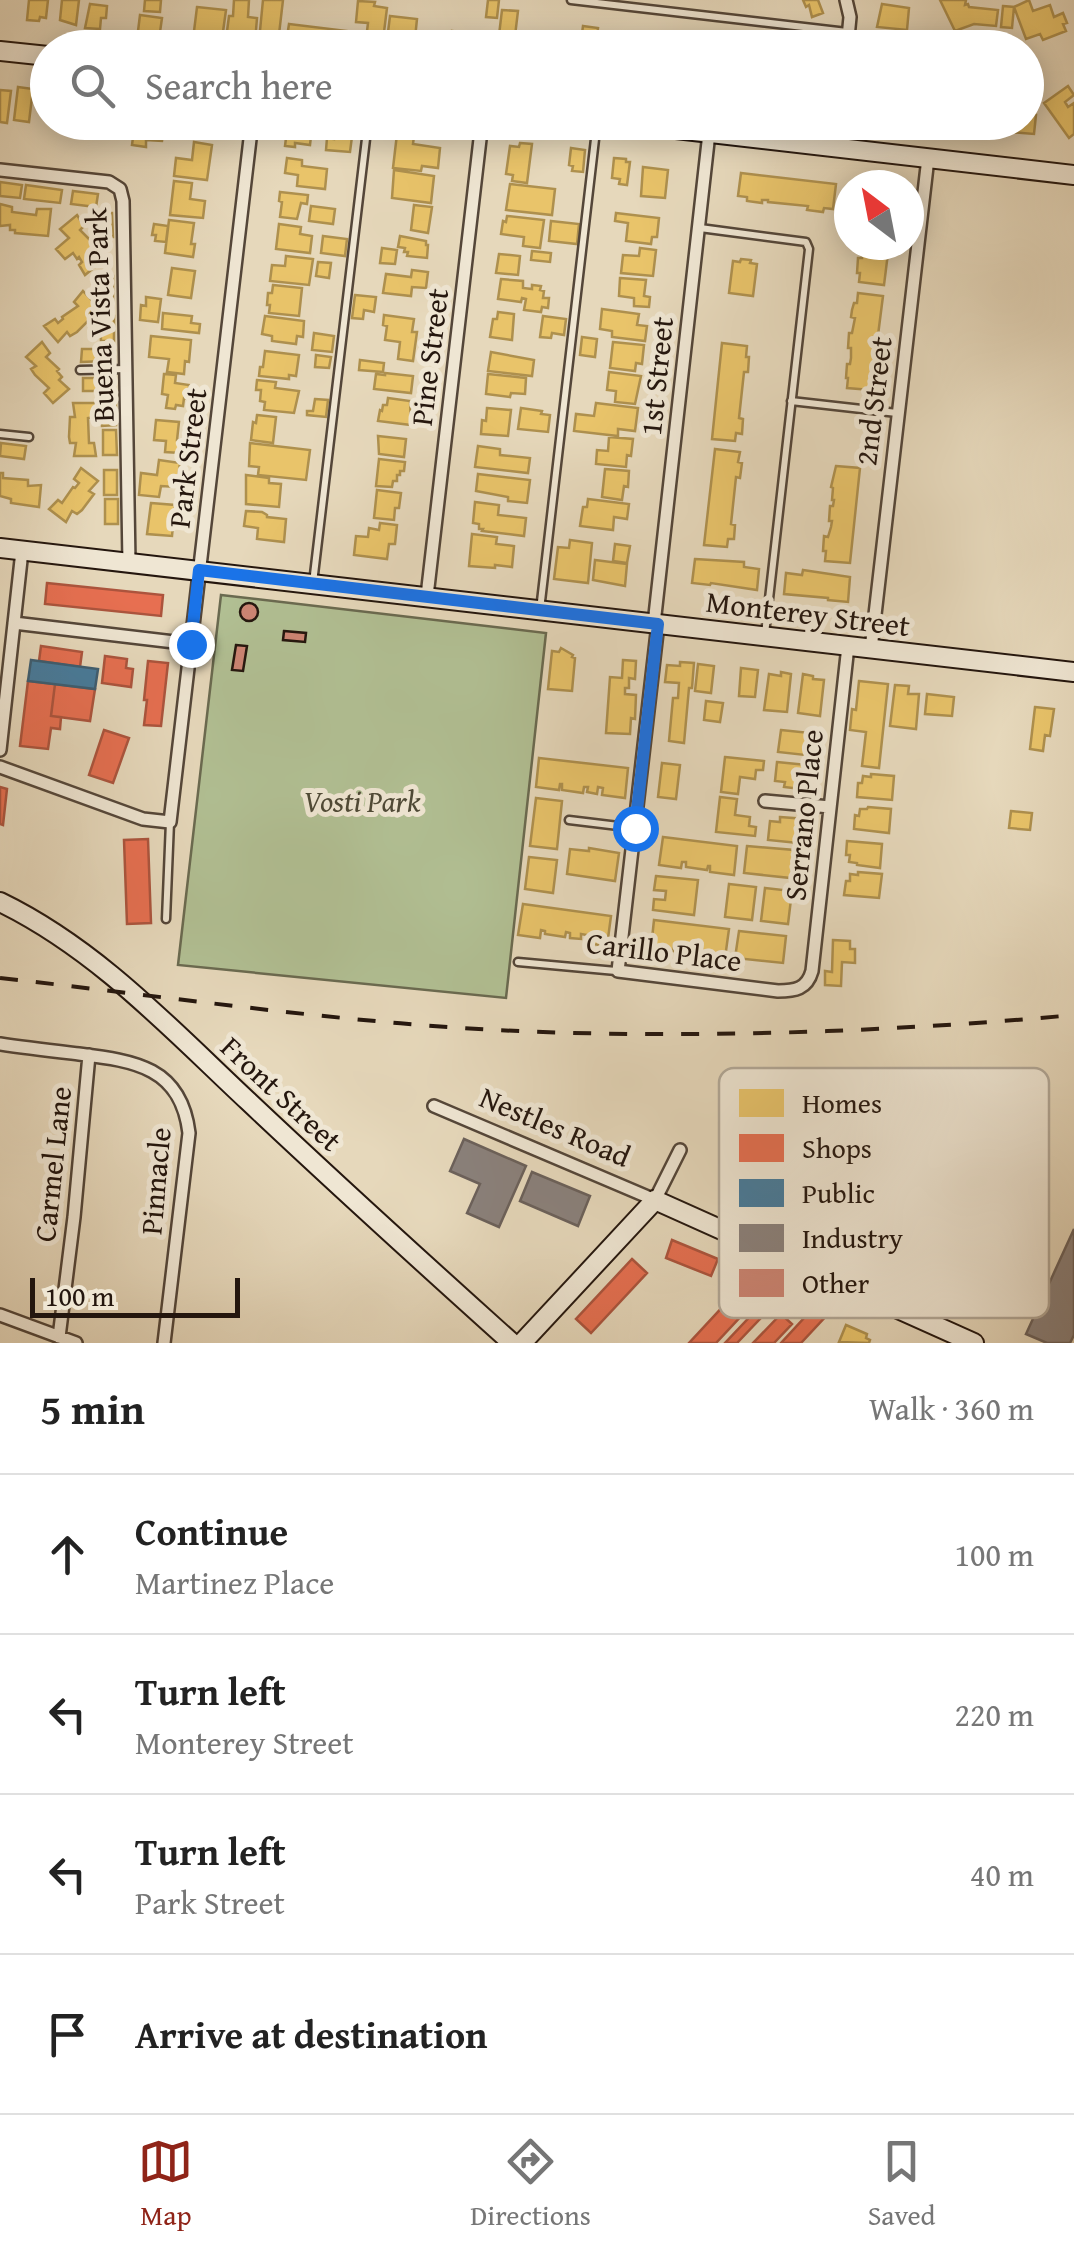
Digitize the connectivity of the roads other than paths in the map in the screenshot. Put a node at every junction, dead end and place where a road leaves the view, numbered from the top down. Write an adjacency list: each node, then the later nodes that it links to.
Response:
1 (571, 0): 3 (lane)
2 (846, 0): 4 (street)
3 (831, 30)
4 (848, 30)
5 (0, 51): 6 (street)
6 (30, 54)
7 (250, 140): 28 (street, Park Street)
8 (366, 140): 29 (lane)
9 (480, 140): 30 (street, Pine Street)
10 (595, 140): 31 (lane)
11 (708, 140): 18 (street, 1st Street)
12 (772, 140): 14 (street)
13 (836, 140): 14 (street)
14 (835, 147): 15 (street)
15 (928, 158): 17 (street); 22 (street, 2nd Street)
16 (0, 170): 19 (street, Buena Vista Park)
17 (1074, 175)
18 (699, 228): 21 (lane); 33 (street, 1st Street)
19 (127, 369): 20 (lane); 27 (street, Buena Vista Park)
20 (80, 370)
21 (792, 400): 22 (lane); 34 (lane)
22 (897, 413): 37 (street, 2nd Street)
23 (0, 434): 24 (lane)
24 (29, 437)
25 (0, 548): 26 (street, Monterey Street)
26 (22, 550): 27 (street, Monterey Street); 32 (street)
27 (129, 563): 28 (street, Monterey Street)
28 (199, 570): 29 (street, Monterey Street); 35 (street, Park Street)
29 (313, 584): 30 (street, Monterey Street)
30 (428, 596): 31 (street, Monterey Street)
31 (540, 611): 33 (street, Monterey Street)
32 (14, 623): 35 (street); 39 (street)
33 (656, 624): 34 (street, Monterey Street); 45 (street, 1st Street)
34 (765, 636): 36 (street, Monterey Street)
35 (191, 644): 44 (street, Park Street)
36 (848, 646): 37 (street, Monterey Street); 42 (street, Serrano Place)
37 (871, 649): 38 (street, Monterey Street)
38 (1074, 672)
39 (0, 750)
40 (0, 767): 44 (street)
41 (765, 801): 42 (street)
42 (830, 807): 50 (street, Serrano Place)
43 (569, 820): 45 (lane)
44 (170, 822): 47 (lane, Park Street)
45 (635, 828): 49 (street, 1st Street)
46 (0, 902): 62 (street, Front Street)
47 (166, 919)
48 (518, 962): 49 (lane, Carillo Place)
49 (618, 972): 50 (street, Carillo Place)
50 (803, 987)
51 (0, 1044): 52 (street, Pinnacle)
52 (89, 1055): 59 (street, Carmel Lane); 61 (street, Pinnacle)
53 (434, 1106): 55 (street, Nestles Road)
54 (680, 1150): 55 (street)
55 (655, 1200): 56 (street, Nestles Road); 63 (street, Nestles Road)
56 (719, 1229)
57 (0, 1314): 59 (street)
58 (918, 1318): 64 (street, Nestles Road)
59 (59, 1337): 60 (street)
60 (76, 1343)
61 (164, 1343)
62 (512, 1343)
63 (522, 1343)
64 (974, 1343)

